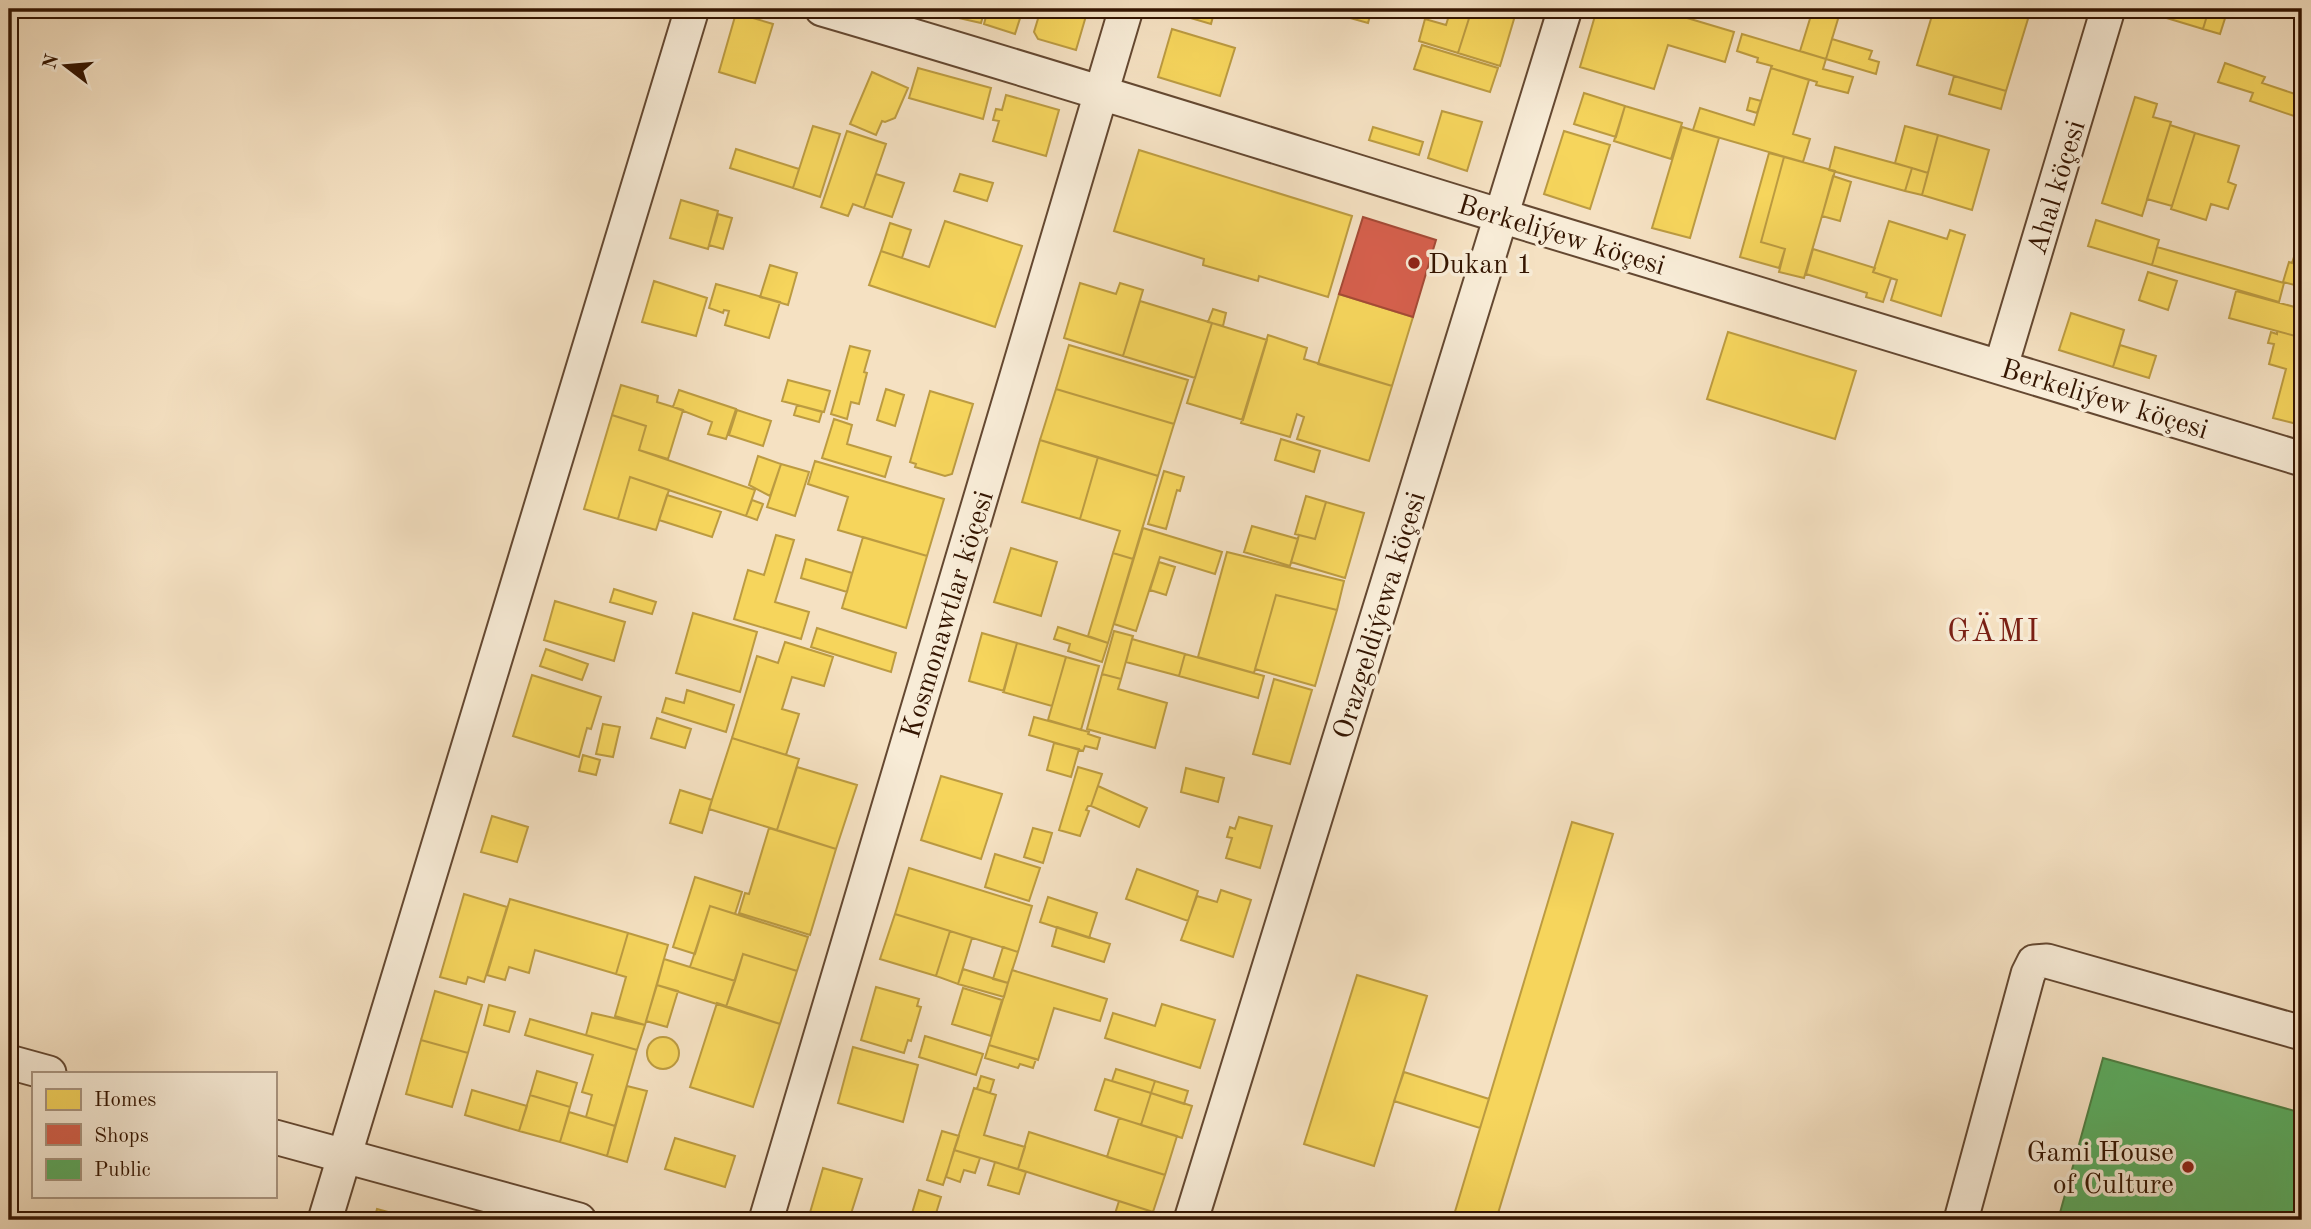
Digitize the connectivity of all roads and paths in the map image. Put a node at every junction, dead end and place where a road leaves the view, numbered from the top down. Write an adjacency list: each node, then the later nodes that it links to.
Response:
1 (692, 9): 14 (street)
2 (822, 9): 6 (street, Berkeliýew köçesi)
3 (1126, 9): 6 (street, Kosmonawtlar köçesi)
4 (1565, 9): 7 (street, Orazgeldiýewa köçesi)
5 (2108, 9): 8 (street, Ahal köçesi)
6 (1101, 91): 7 (street, Berkeliýew köçesi); 17 (street, Kosmonawtlar köçesi)
7 (1501, 216): 8 (street, Berkeliýew köçesi); 18 (street, Orazgeldiýewa köçesi)
8 (2001, 366): 9 (street, Berkeliýew köçesi)
9 (2302, 459)
10 (2302, 1033): 19 (street)
11 (9, 1062): 12 (street)
12 (45, 1072)
13 (276, 1137): 14 (street)
14 (345, 1157): 15 (street); 16 (street)
15 (326, 1220)
16 (579, 1220)
17 (766, 1220)
18 (1191, 1220)
19 (1961, 1220)

